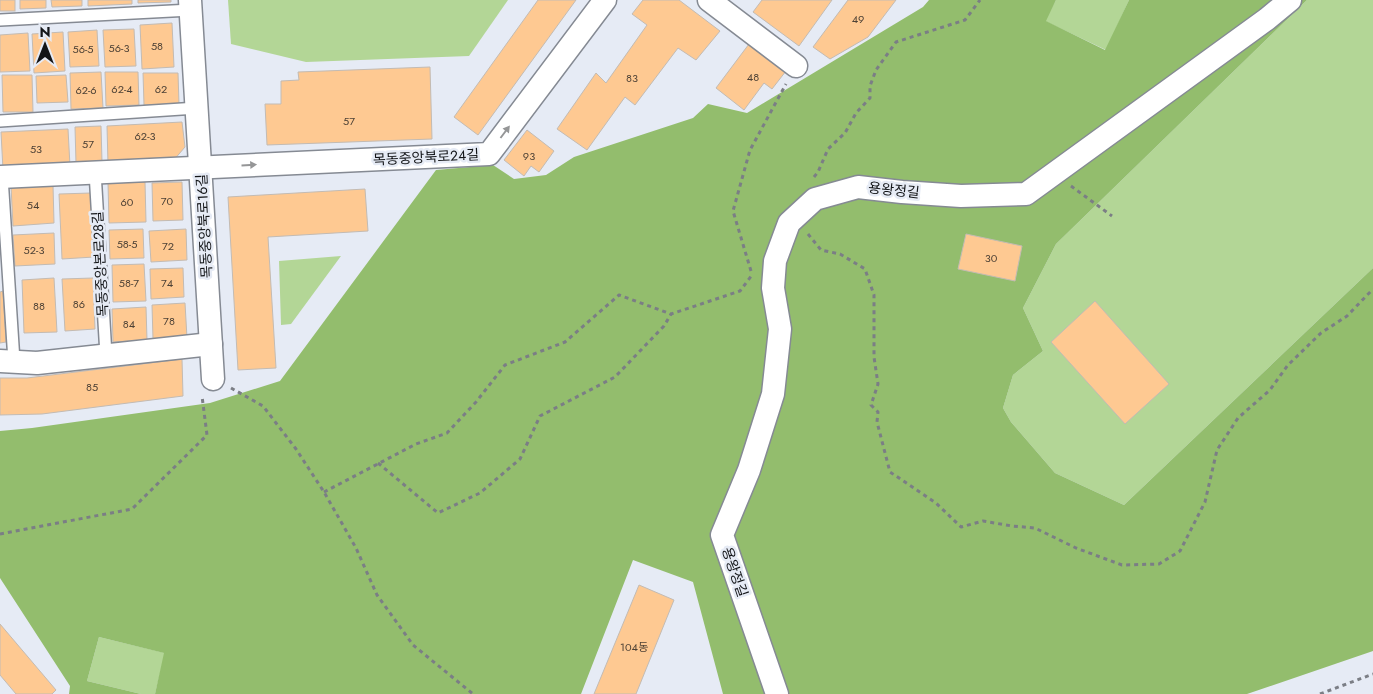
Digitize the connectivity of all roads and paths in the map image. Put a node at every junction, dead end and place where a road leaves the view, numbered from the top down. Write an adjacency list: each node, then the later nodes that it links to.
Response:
1 (605, 0): 10 (street, 목동중앙북로24길, one-way to 1)
2 (709, 0): 7 (street)
3 (980, 0): 14 (path)
4 (1290, 0): 12 (street, 용왕정길)
5 (190, 5): 6 (lane, 목동중앙북로16길); 8 (street, 목동중앙북로16길)
6 (0, 20)
7 (796, 66): 17 (path)
8 (197, 108): 9 (lane); 10 (street, 목동중앙북로16길)
9 (0, 121)
10 (200, 167): 11 (street); 21 (street, 목동중앙북로16길)
11 (95, 172): 13 (street); 22 (lane, 목동중앙본로28길)
12 (1054, 174): 15 (path); 16 (street, 용왕정길)
13 (1, 177): 18 (lane)
14 (810, 181)
15 (1112, 216)
16 (789, 223): 17 (street, 용왕정길); 19 (path)
17 (761, 271): 20 (path); 30 (street, 용왕정길)
18 (4, 282): 23 (lane)
19 (1373, 289)
20 (671, 314): 25 (path); 25 (path)
21 (211, 344): 22 (street); 24 (street, 목동중앙북로16길)
22 (106, 355): 23 (street)
23 (7, 361)
24 (213, 378): 26 (path); 27 (path)
25 (378, 464): 26 (path)
26 (324, 492): 29 (path)
27 (0, 534)
28 (1373, 674): 31 (path)
29 (473, 694)
30 (777, 694)
31 (1320, 694)

